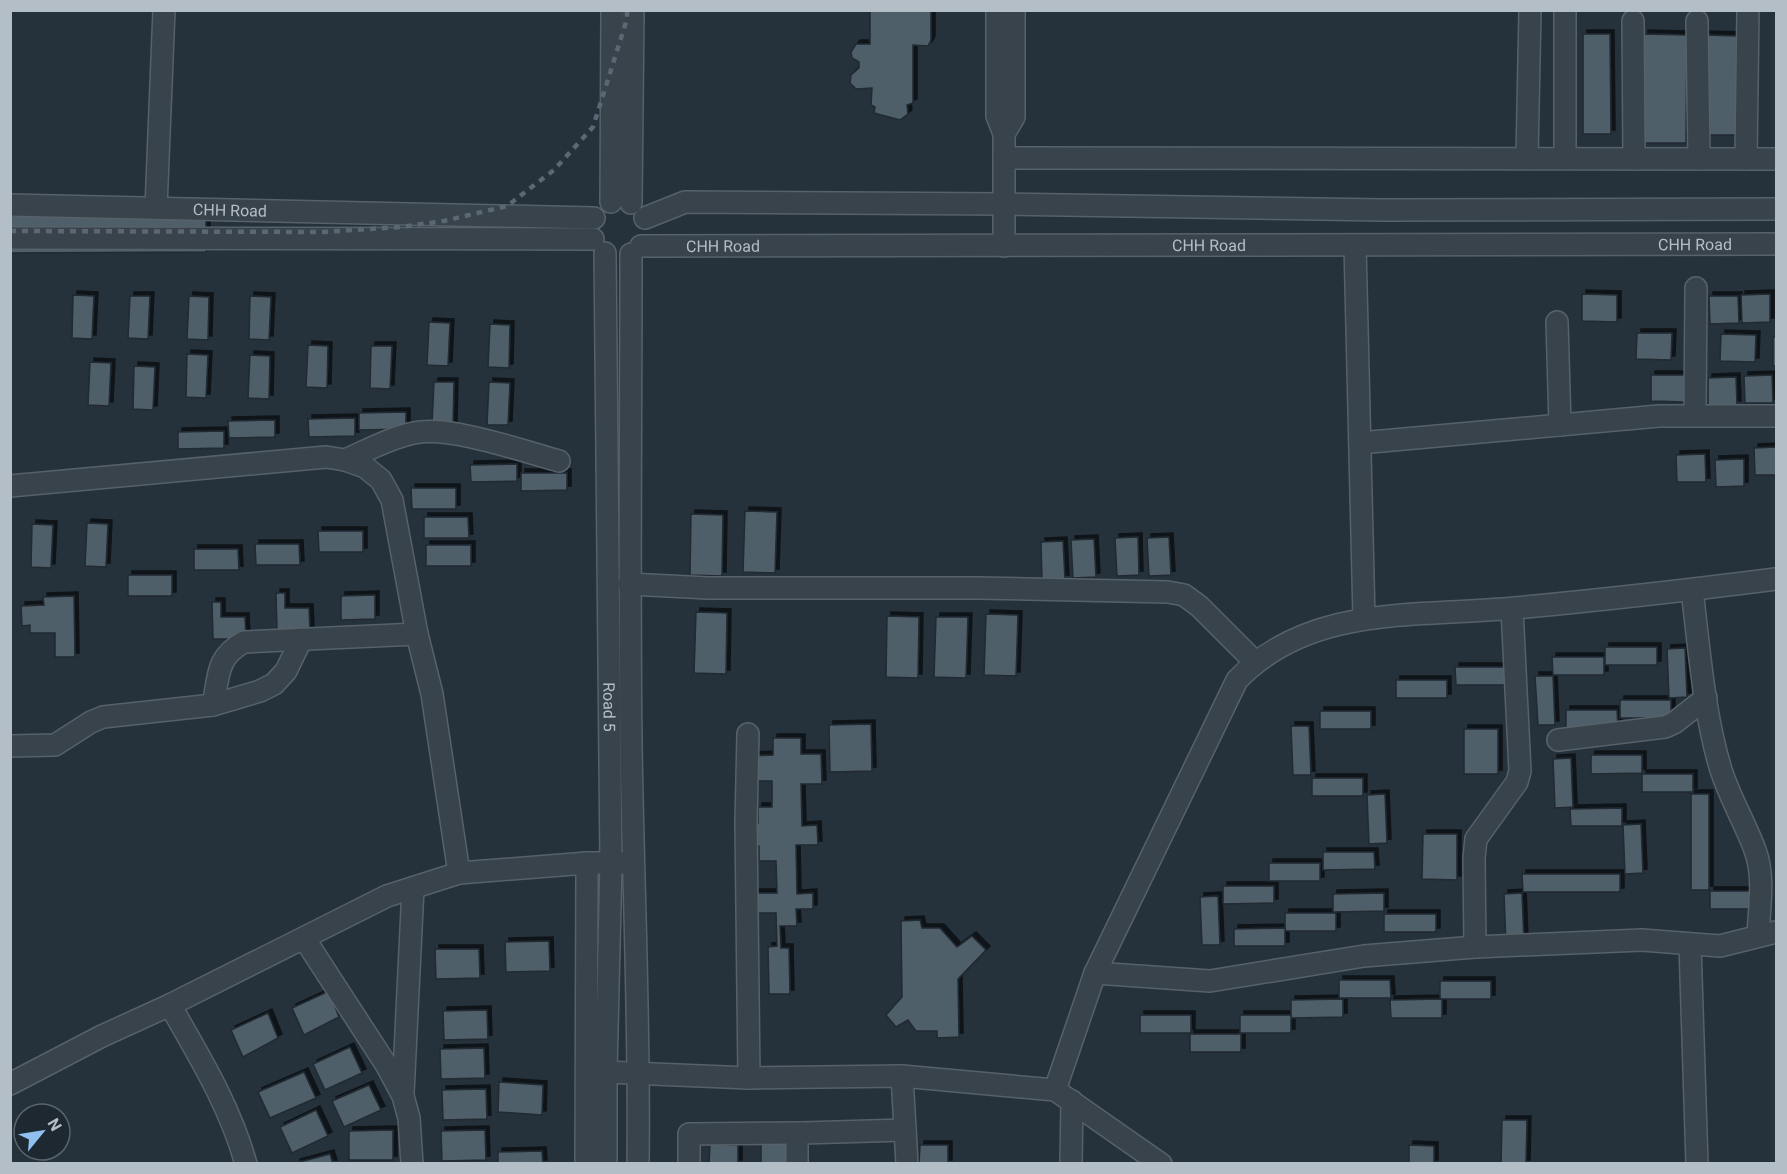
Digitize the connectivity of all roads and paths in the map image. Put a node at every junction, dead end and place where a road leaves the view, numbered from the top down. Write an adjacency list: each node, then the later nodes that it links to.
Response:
1 (164, 10): 22 (street)
2 (612, 10): 21 (street)
3 (633, 10): 21 (street)
4 (998, 10): 11 (street)
5 (1014, 10): 11 (street)
6 (1530, 10): 13 (street)
7 (1565, 10): 14 (street)
8 (1748, 10): 17 (street)
9 (1633, 21): 15 (street)
10 (1697, 21): 16 (street)
11 (1004, 134): 12 (street)
12 (1004, 158): 13 (street); 19 (street)
13 (1527, 158): 14 (street)
14 (1565, 158): 15 (street)
15 (1634, 159): 16 (street)
16 (1699, 159): 17 (street)
17 (1746, 159): 18 (street)
18 (1776, 159)
19 (1004, 204): 21 (street); 23 (street); 28 (street)
20 (10, 205): 22 (street, CHH Road)
21 (629, 207): 24 (street); 29 (street)
22 (156, 208): 24 (street, CHH Road)
23 (1776, 209)
24 (597, 236): 25 (street, CHH Road); 29 (street); 53 (street, Road 5)
25 (10, 238)
26 (1776, 244): 27 (street, CHH Road)
27 (1355, 245): 28 (street, CHH Road); 35 (street)
28 (1004, 246): 29 (street, CHH Road)
29 (636, 250): 40 (street, Road 5)
30 (1696, 288): 32 (street)
31 (1557, 322): 34 (street)
32 (1695, 416): 33 (street); 34 (street)
33 (1776, 416)
34 (1560, 425): 35 (street)
35 (1360, 443): 43 (street)
36 (345, 460): 37 (street); 38 (street); 44 (street)
37 (559, 461)
38 (10, 486)
39 (1776, 579): 41 (street)
40 (629, 584): 46 (street); 54 (street, Road 5)
41 (1692, 590): 42 (street); 47 (street)
42 (1512, 609): 43 (street); 60 (street)
43 (1364, 618): 46 (street)
44 (417, 633): 45 (street); 55 (street)
45 (301, 640): 48 (street); 48 (street)
46 (1255, 662): 61 (street)
47 (1706, 698): 50 (street); 57 (street)
48 (213, 705): 51 (street)
49 (748, 734): 66 (street)
50 (1558, 740)
51 (10, 746)
52 (587, 863): 53 (street); 55 (street); 74 (street)
53 (611, 863): 54 (street); 63 (street, Road 5)
54 (633, 863): 64 (street, Road 5)
55 (459, 873): 56 (street)
56 (413, 888): 58 (street); 68 (street)
57 (1767, 934): 59 (street)
58 (304, 938): 62 (street); 68 (street)
59 (1690, 945): 60 (street); 82 (street)
60 (1476, 947): 61 (street)
61 (1095, 973): 69 (street)
62 (170, 1005): 67 (street); 72 (street)
63 (606, 1072): 64 (street); 75 (street, Road 5)
64 (639, 1074): 66 (street); 76 (street, Road 5)
65 (902, 1076): 66 (street); 69 (street); 70 (street)
66 (749, 1078)
67 (10, 1084)
68 (403, 1096): 73 (street)
69 (1064, 1096): 80 (street); 81 (street)
70 (905, 1130): 71 (street); 79 (street)
71 (802, 1133): 77 (street); 78 (street)
72 (246, 1164)
73 (412, 1164)
74 (586, 1164)
75 (606, 1164)
76 (638, 1164)
77 (689, 1164)
78 (797, 1164)
79 (907, 1164)
80 (1071, 1164)
81 (1161, 1164)
82 (1697, 1164)

